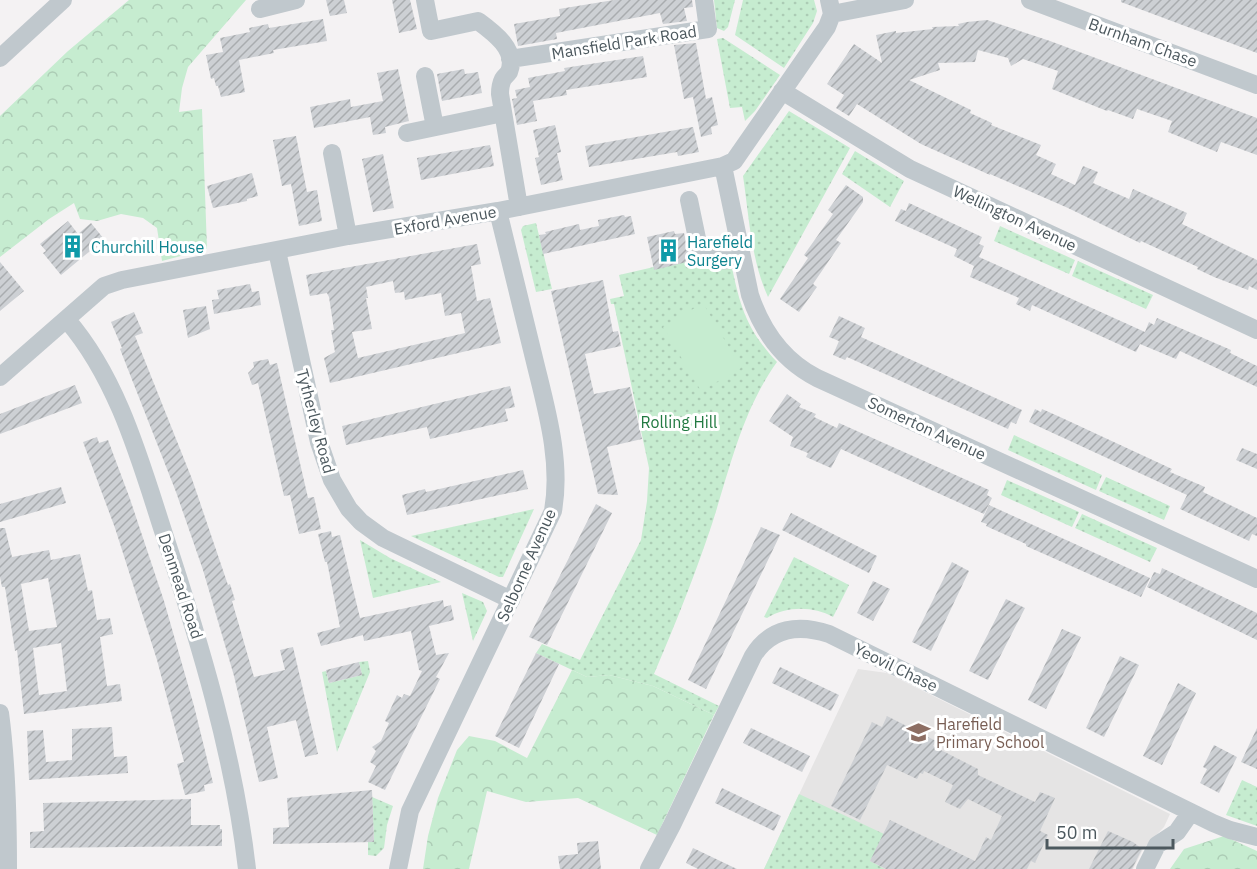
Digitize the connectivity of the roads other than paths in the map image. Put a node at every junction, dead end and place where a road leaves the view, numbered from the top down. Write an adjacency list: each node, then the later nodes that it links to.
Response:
1 (63, 0): 9 (street)
2 (296, 0): 8 (street)
3 (425, 0): 10 (street)
4 (704, 0): 10 (street, Mansfield Park Road)
5 (905, 0): 7 (street)
6 (1030, 0): 12 (street, Burnham Chase)
7 (831, 7): 13 (street)
8 (260, 9)
9 (0, 58)
10 (510, 59): 14 (street)
11 (425, 76): 15 (street)
12 (1257, 85)
13 (782, 91): 18 (street); 26 (street, Wellington Avenue)
14 (503, 113): 15 (street); 20 (street)
15 (435, 127): 16 (street)
16 (407, 133)
17 (332, 153): 22 (street)
18 (723, 166): 20 (street, Exford Avenue); 24 (street, Somerton Avenue)
19 (689, 200): 24 (street)
20 (519, 207): 21 (street, Exford Avenue)
21 (498, 211): 22 (street, Exford Avenue); 29 (street, Selborne Avenue)
22 (348, 236): 23 (street, Exford Avenue)
23 (277, 251): 25 (street, Exford Avenue); 29 (street, Tytherley Road)
24 (742, 260): 28 (street, Somerton Avenue)
25 (67, 320): 27 (street, Exford Avenue); 34 (street, Denmead Road)
26 (1257, 330)
27 (0, 377)
28 (1257, 579)
29 (511, 600): 35 (street, Selborne Avenue)
30 (0, 713): 33 (street)
31 (1191, 812): 32 (street, Yeovil Chase); 36 (street, Yeovil Chase); 37 (street)
32 (1257, 837)
33 (8, 869)
34 (247, 869)
35 (398, 869)
36 (649, 869)
37 (1144, 869)

